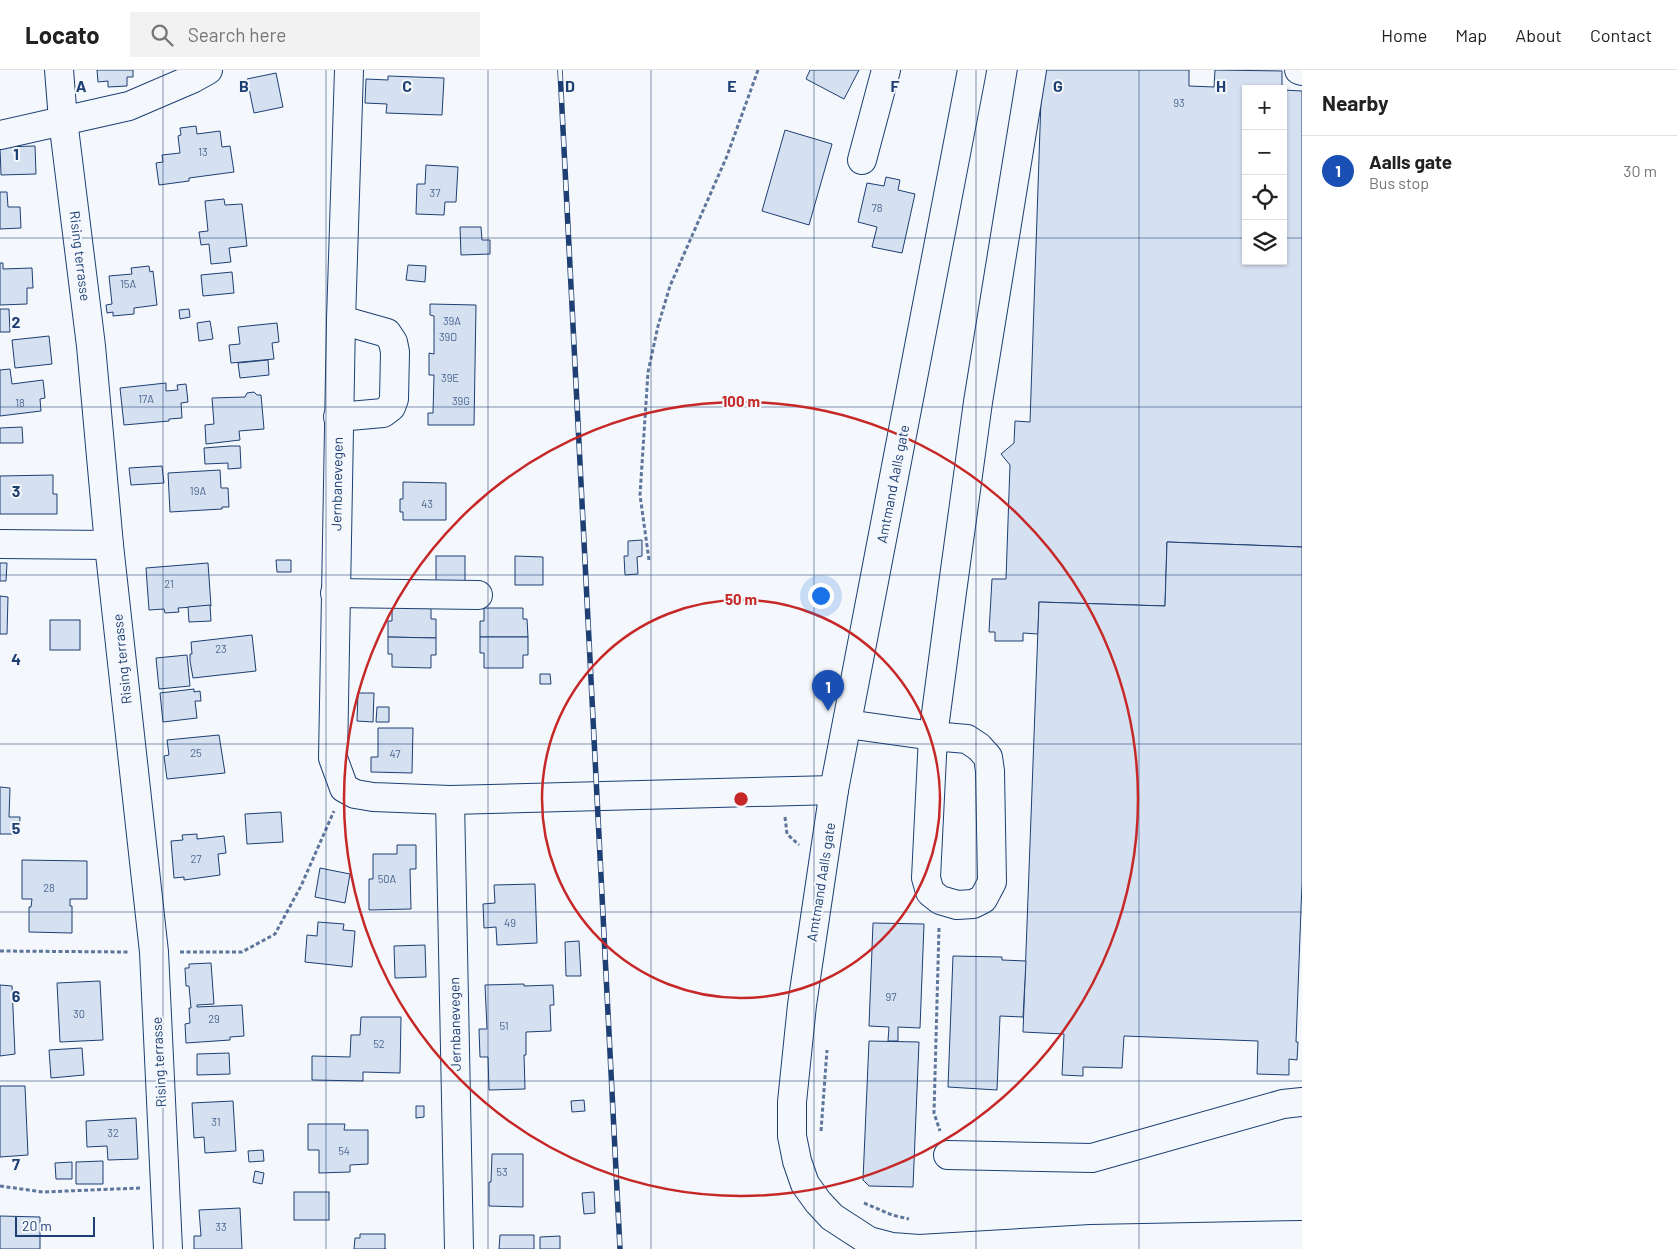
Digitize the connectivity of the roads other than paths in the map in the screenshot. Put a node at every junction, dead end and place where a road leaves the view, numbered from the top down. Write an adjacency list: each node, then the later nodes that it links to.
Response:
1 (59, 70): 7 (street, Rising terrasse)
2 (208, 70): 7 (street)
3 (349, 70): 10 (street, Jernbanevegen)
4 (886, 70): 9 (street)
5 (972, 70): 16 (street, Amtmand Aalls gate)
6 (1032, 70): 17 (street)
7 (63, 120): 8 (street); 13 (street, Rising terrasse)
8 (0, 135)
9 (862, 160)
10 (341, 320): 11 (street, Jernbanevegen); 11 (street)
11 (338, 417): 14 (street, Jernbanevegen)
12 (0, 544): 13 (street)
13 (109, 545): 23 (street, Rising terrasse)
14 (335, 593): 15 (street); 19 (street, Jernbanevegen)
15 (478, 595)
16 (847, 724): 17 (street); 18 (street, Amtmand Aalls gate)
17 (934, 736): 17 (street)
18 (834, 790): 19 (street); 22 (street, Amtmand Aalls gate)
19 (450, 800): 24 (street, Jernbanevegen)
20 (1302, 1102): 21 (street)
21 (948, 1155)
22 (1302, 1235)
23 (168, 1249)
24 (459, 1249)

